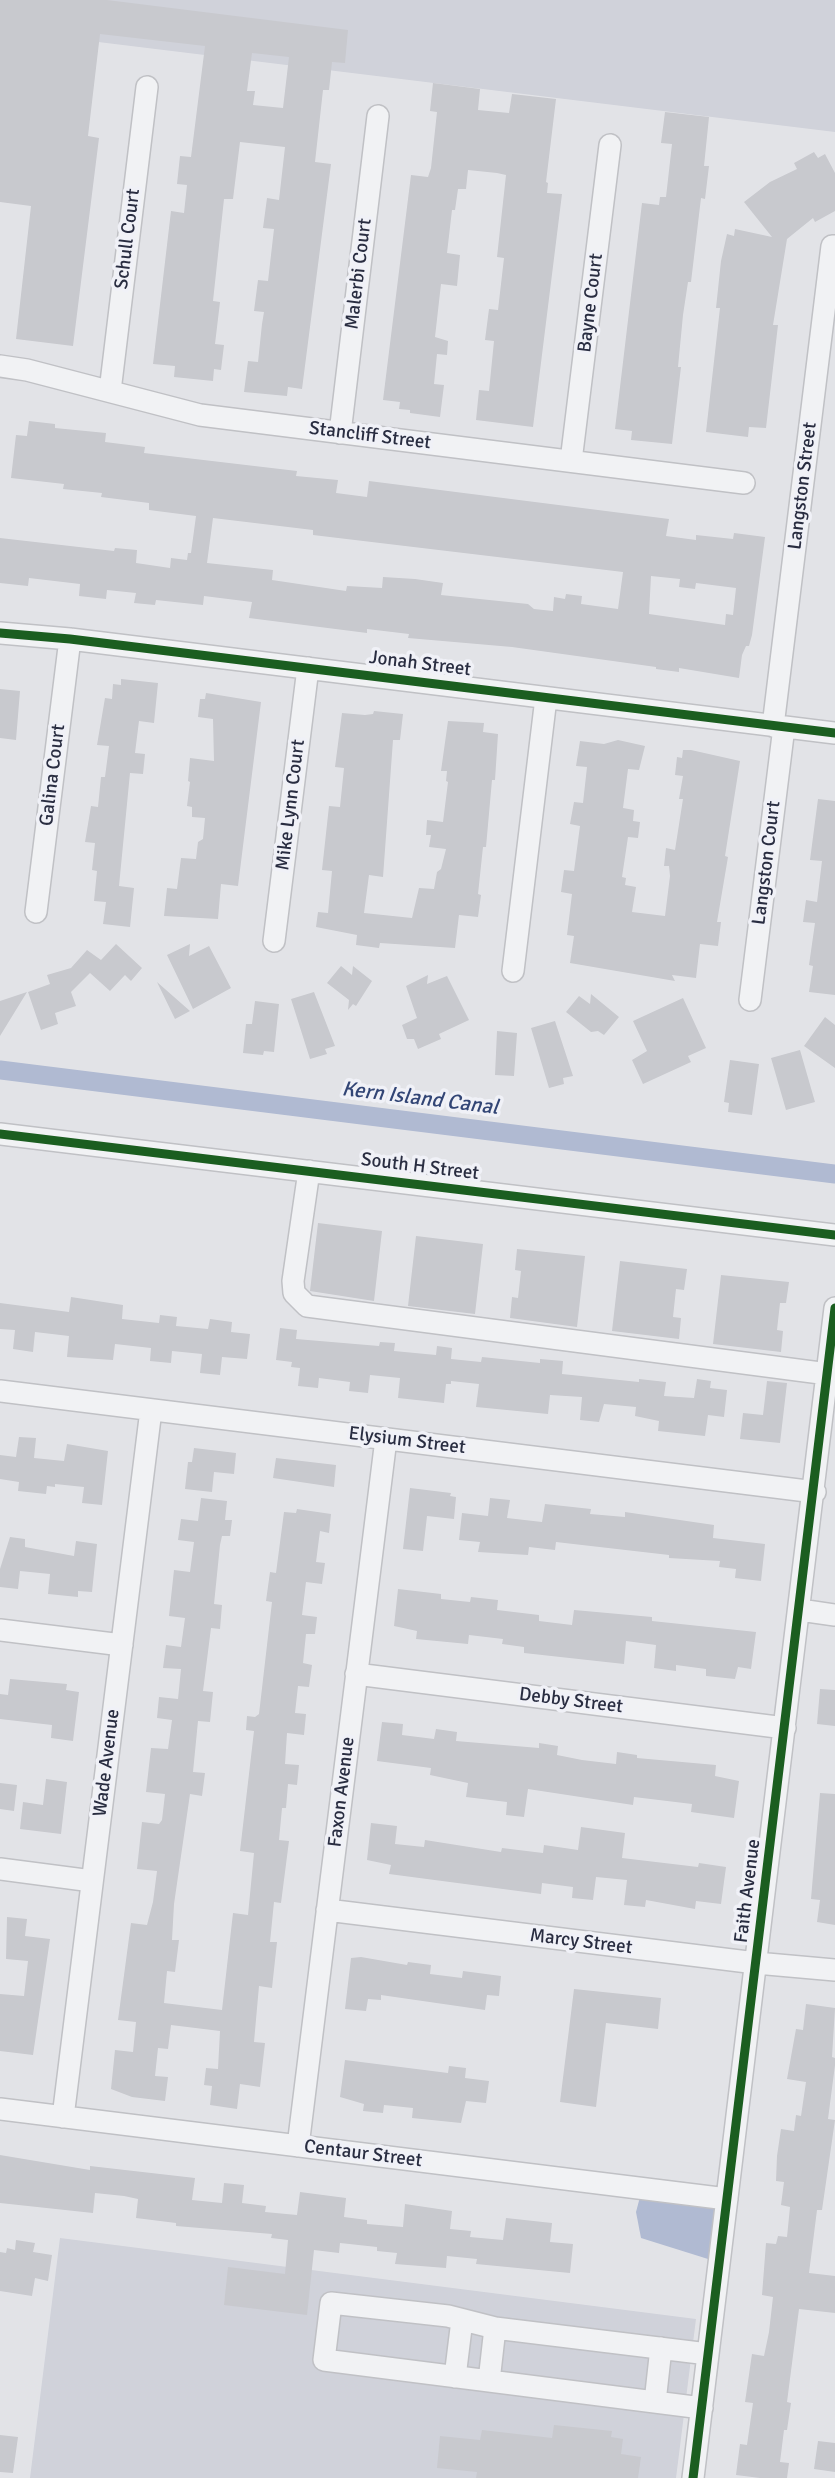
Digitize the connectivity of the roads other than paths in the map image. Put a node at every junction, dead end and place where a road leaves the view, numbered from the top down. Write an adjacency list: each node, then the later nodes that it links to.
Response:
1 (147, 88): 6 (street, Schull Court)
2 (378, 116): 7 (street, Malerbi Court)
3 (610, 145): 8 (street, Bayne Court)
4 (834, 246): 14 (street, Langston Street)
5 (0, 366): 6 (street, Stancliff Street)
6 (110, 391): 7 (street, Stancliff Street)
7 (340, 433): 8 (street, Stancliff Street)
8 (571, 461): 9 (street, Stancliff Street)
9 (744, 483)
10 (0, 633): 11 (street, Jonah Street)
11 (70, 639): 12 (street, Jonah Street); 16 (street, Galina Court)
12 (308, 668): 13 (street, Jonah Street); 17 (street, Mike Lynn Court)
13 (546, 698): 14 (street, Jonah Street); 18 (street)
14 (779, 726): 15 (street, Jonah Street); 19 (street, Langston Court)
15 (835, 733)
16 (36, 912)
17 (274, 941)
18 (513, 971)
19 (750, 1000)
20 (0, 1134): 21 (street, South H Street)
21 (309, 1171): 22 (street, South H Street); 24 (street)
22 (835, 1236)
23 (835, 1308): 24 (street, Faith Avenue)
24 (828, 1374): 28 (street, Faith Avenue)
25 (0, 1391): 26 (street, Elysium Street)
26 (151, 1409): 27 (street, Elysium Street); 32 (street, Wade Avenue)
27 (386, 1439): 28 (street, Elysium Street); 33 (street, Faxon Avenue)
28 (815, 1492): 29 (street, Faith Avenue)
29 (800, 1610): 30 (street); 34 (street, Faith Avenue)
30 (835, 1615)
31 (0, 1630): 32 (street)
32 (122, 1645): 36 (street, Wade Avenue)
33 (356, 1674): 34 (street, Debby Street); 37 (street, Faxon Avenue)
34 (785, 1728): 38 (street, Faith Avenue)
35 (0, 1869): 36 (street)
36 (92, 1881): 41 (street, Wade Avenue)
37 (327, 1910): 38 (street, Marcy Street); 42 (street, Faxon Avenue)
38 (756, 1963): 39 (street, Marcy Street); 43 (street, Faith Avenue)
39 (835, 1970)
40 (0, 2109): 41 (street, Centaur Street)
41 (63, 2116): 42 (street, Centaur Street)
42 (298, 2146): 43 (street, Centaur Street)
43 (727, 2199): 47 (street, Faith Avenue)
44 (462, 2320): 45 (street); 48 (street); 48 (street)
45 (495, 2328): 46 (street); 49 (street)
46 (661, 2348): 47 (street); 50 (street)
47 (708, 2354): 51 (street, Faith Avenue)
48 (455, 2377): 49 (street)
49 (489, 2381): 50 (street)
50 (655, 2402): 51 (street)
51 (702, 2408): 52 (street, Faith Avenue)
52 (693, 2478)

